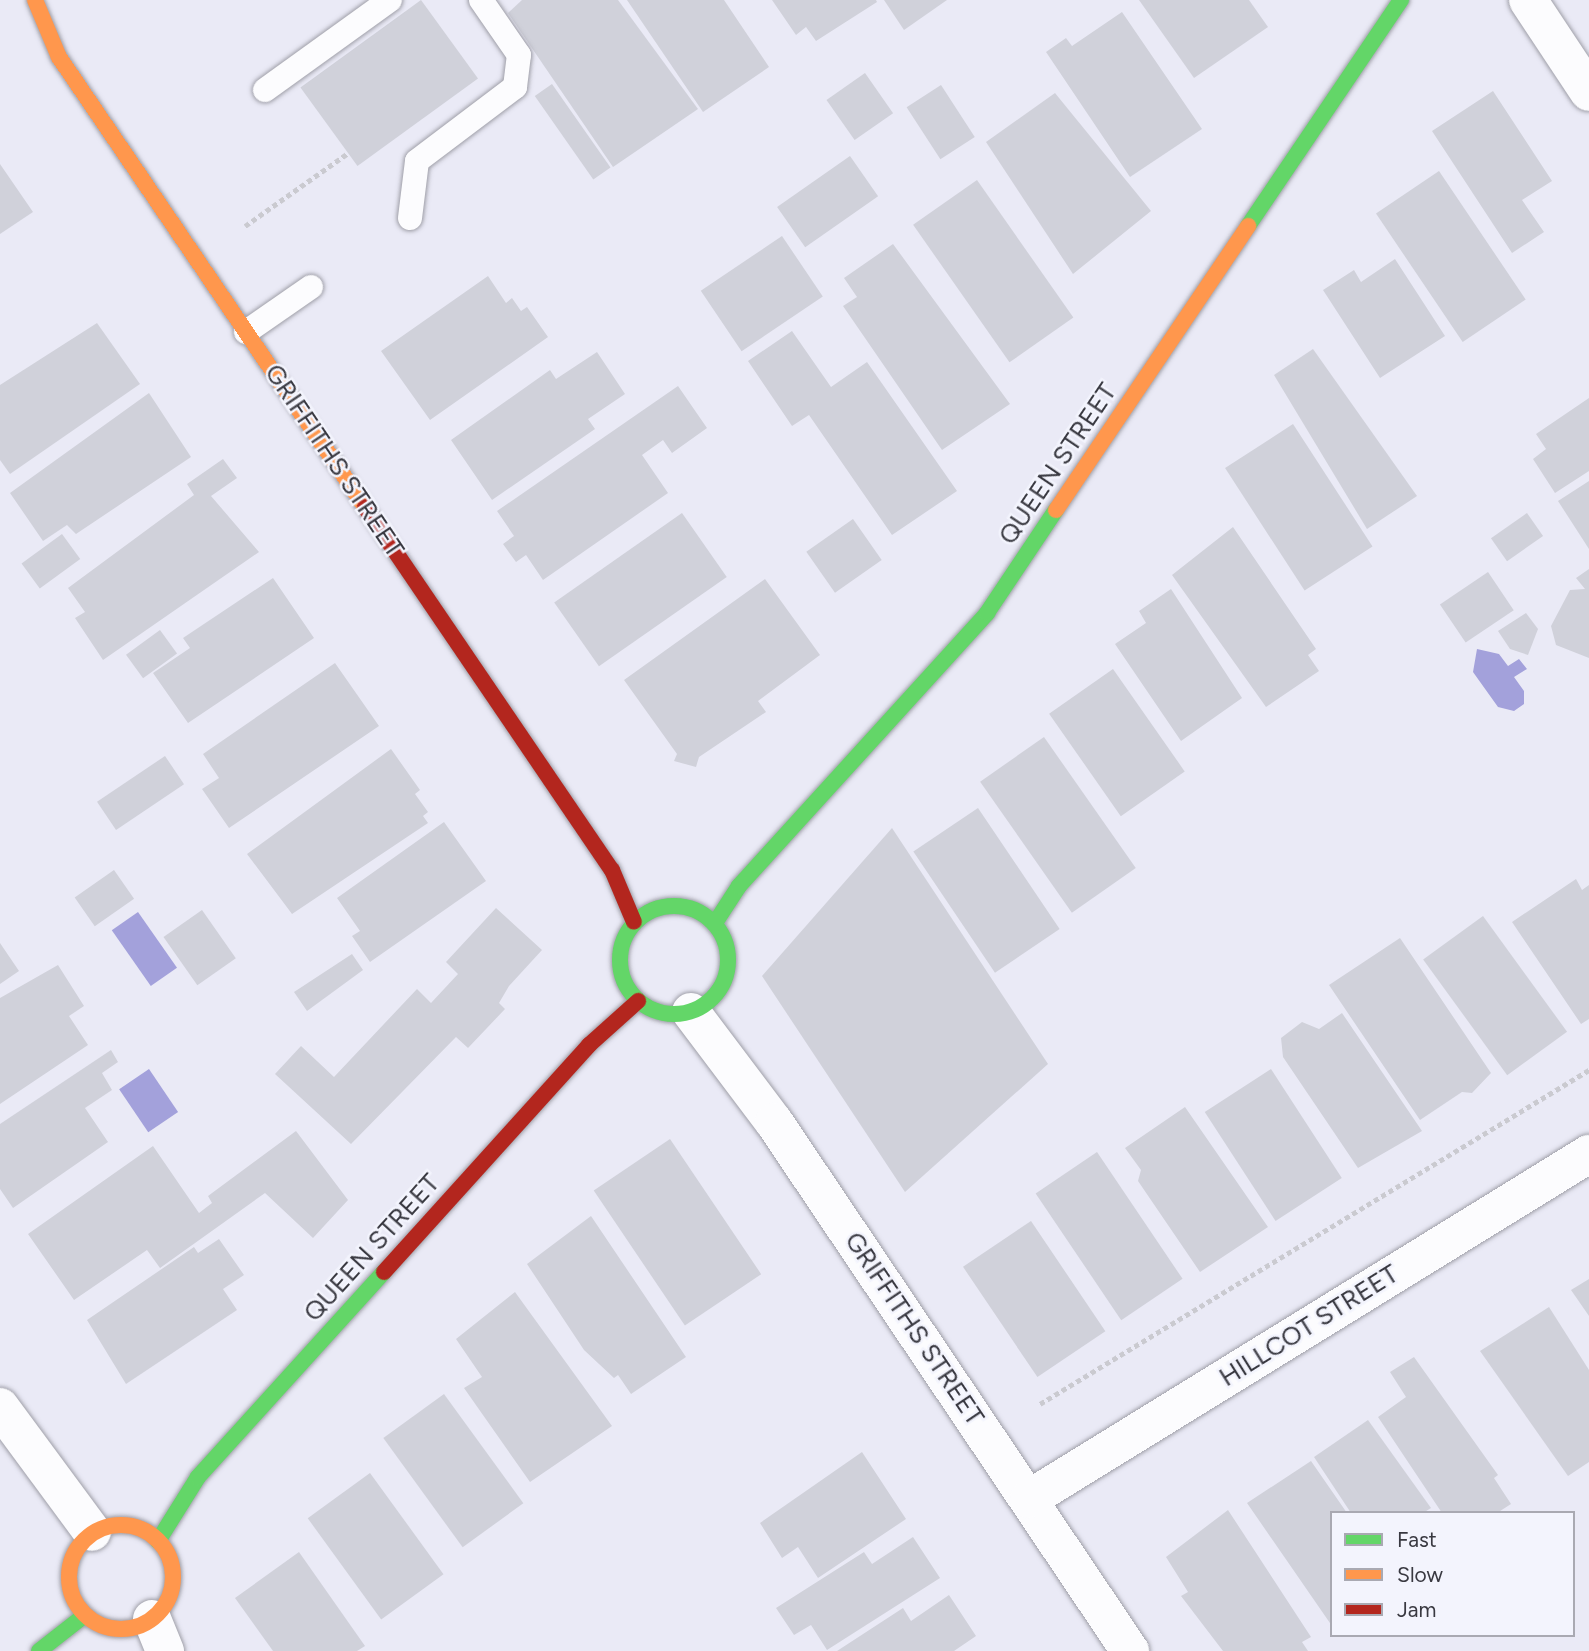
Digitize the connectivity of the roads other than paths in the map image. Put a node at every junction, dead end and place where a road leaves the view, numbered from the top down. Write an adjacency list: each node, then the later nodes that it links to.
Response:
1 (35, 0): 10 (street, GRIFFITHS STREET)
2 (390, 0): 6 (lane)
3 (481, 0): 8 (lane)
4 (1401, 0): 12 (street, QUEEN STREET)
5 (1528, 0): 7 (street)
6 (265, 90)
7 (1589, 92)
8 (410, 218)
9 (311, 288): 10 (lane)
10 (246, 332): 11 (street, GRIFFITHS STREET)
11 (634, 922): 12 (street); 13 (street)
12 (715, 923): 14 (street)
13 (638, 1001): 14 (street); 19 (street, QUEEN STREET)
14 (691, 1012): 17 (street, GRIFFITHS STREET)
15 (1589, 1154): 17 (street, HILLCOT STREET)
16 (0, 1407): 18 (street)
17 (1029, 1499): 23 (street, GRIFFITHS STREET)
18 (92, 1532): 19 (street); 20 (street)
19 (158, 1541): 21 (street)
20 (85, 1615): 21 (street); 22 (street)
21 (159, 1635)
22 (39, 1651)
23 (1130, 1651)

